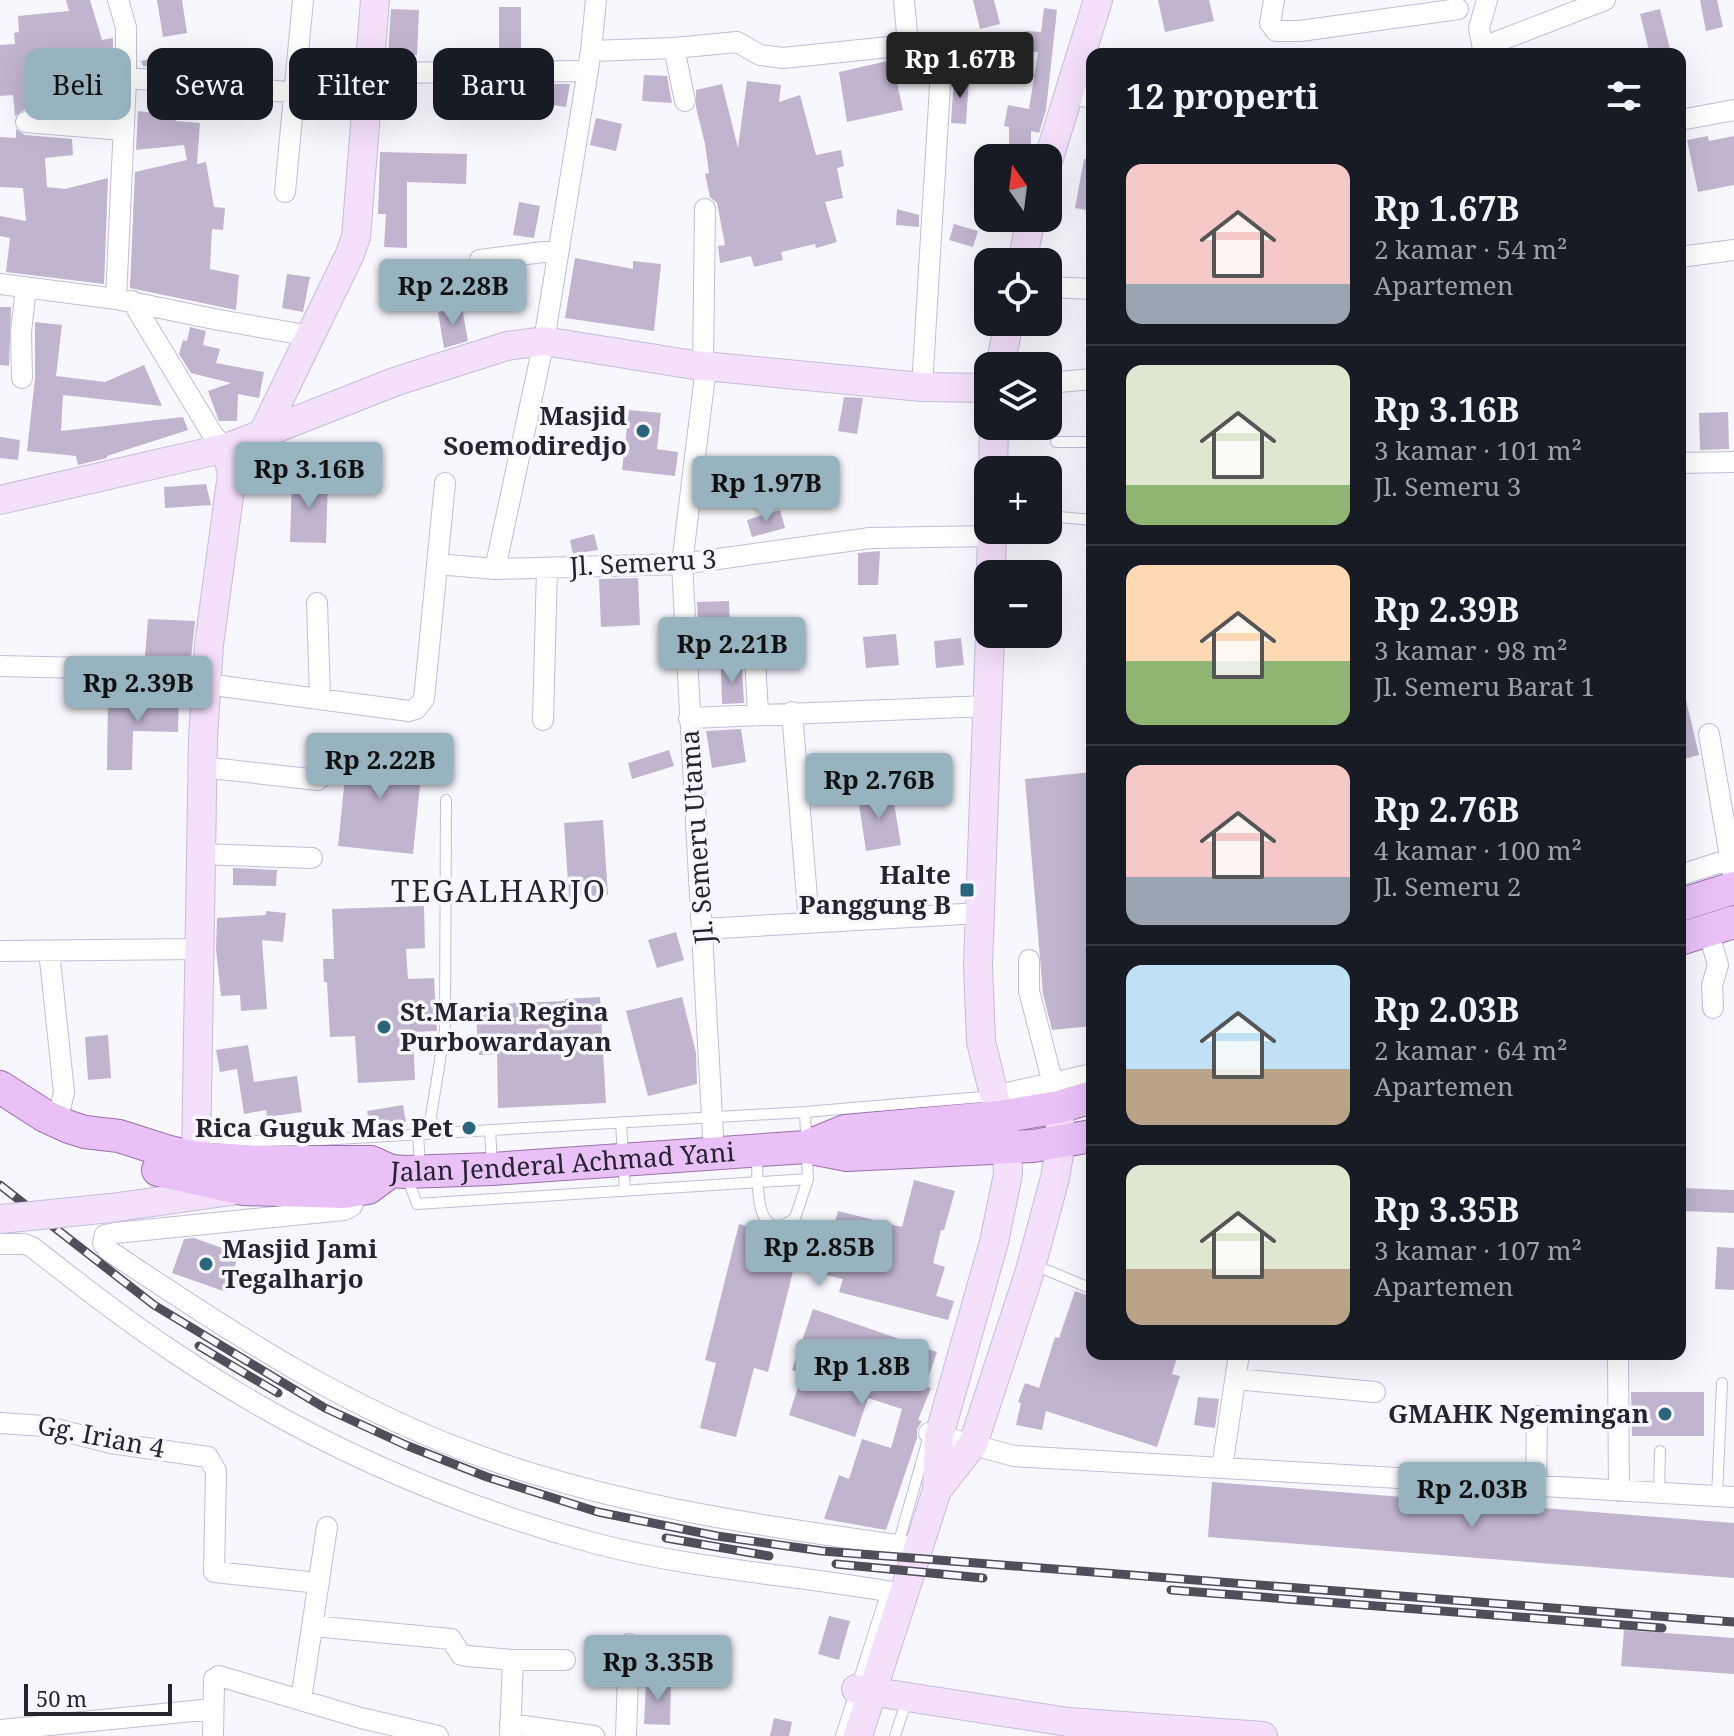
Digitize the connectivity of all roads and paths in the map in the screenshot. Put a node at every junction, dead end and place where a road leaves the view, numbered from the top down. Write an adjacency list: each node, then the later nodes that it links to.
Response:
1 (118, 0): 13 (street)
2 (303, 0): 14 (street)
3 (375, 0): 15 (street)
4 (596, 0): 18 (street)
5 (904, 0): 12 (street)
6 (1098, 0): 17 (street)
7 (1274, 0): 10 (street)
8 (1487, 0): 11 (street)
9 (1605, 0): 11 (street)
10 (1452, 4): 11 (street)
11 (1482, 43)
12 (908, 45): 16 (street); 50 (street)
13 (126, 48)
14 (299, 48)
15 (372, 48)
16 (674, 48): 18 (street); 24 (street)
17 (1089, 48)
18 (589, 61): 21 (street); 35 (street)
19 (1086, 64): 23 (street)
20 (131, 80): 22 (street)
21 (417, 81)
22 (289, 93)
23 (1080, 96): 32 (street)
24 (685, 101)
25 (1734, 110): 26 (street)
26 (1686, 119)
27 (124, 120): 31 (street)
28 (292, 120): 33 (street)
29 (366, 120): 44 (street)
30 (26, 122): 31 (street)
31 (123, 130): 43 (street)
32 (1056, 144)
33 (285, 192)
34 (705, 209): 46 (street, Jl. Semeru Utama)
35 (559, 250): 38 (street); 45 (street)
36 (1734, 250): 37 (street)
37 (1686, 256)
38 (480, 260)
39 (0, 284): 40 (street)
40 (26, 287): 43 (street); 47 (street)
41 (1062, 288): 42 (street)
42 (1086, 289)
43 (124, 300): 44 (street); 55 (street)
44 (311, 336): 52 (street)
45 (544, 341): 46 (street); 52 (street); 65 (street)
46 (705, 366): 50 (street); 64 (street, Jl. Semeru Utama)
47 (22, 378)
48 (1086, 380): 49 (street)
49 (1062, 382)
50 (922, 387): 51 (street)
51 (974, 388)
52 (262, 435): 55 (street)
53 (1056, 442): 54 (lane)
54 (1086, 442)
55 (226, 448): 59 (street); 71 (street)
56 (1734, 462): 57 (street)
57 (1686, 463)
58 (445, 483): 63 (street)
59 (0, 500)
60 (1062, 517): 61 (lane)
61 (1086, 519)
62 (974, 534): 64 (street, Jl. Semeru 3)
63 (437, 564): 65 (street, Jl. Semeru 3); 72 (street)
64 (682, 564): 66 (street, Jl. Semeru 3); 76 (street, Jl. Semeru Utama)
65 (495, 569): 66 (street, Jl. Semeru 3)
66 (547, 569): 77 (street)
67 (317, 603): 72 (street)
68 (990, 648): 73 (street)
69 (755, 659): 75 (street)
70 (0, 666): 71 (street)
71 (207, 677): 72 (street); 79 (street)
72 (320, 697)
73 (988, 706): 74 (street); 87 (street)
74 (792, 712): 75 (street); 88 (street)
75 (758, 714): 76 (street)
76 (689, 718): 89 (street, Jl. Semeru Utama)
77 (543, 720)
78 (1709, 734): 84 (street)
79 (202, 767): 80 (street); 82 (street)
80 (318, 780)
81 (446, 800): 109 (lane)
82 (200, 854): 83 (street); 93 (street)
83 (312, 858)
84 (1733, 871): 85 (street); 86 (main road)
85 (1686, 875)
86 (1686, 901)
87 (980, 913): 88 (street); 105 (street)
88 (809, 923): 89 (street)
89 (703, 929): 104 (street, Jl. Semeru Utama)
90 (1723, 933): 91 (street); 92 (main road); 96 (street); 98 (street)
91 (1734, 937)
92 (1686, 938)
93 (198, 949): 95 (street); 113 (street)
94 (0, 951): 95 (street)
95 (49, 951): 107 (street)
96 (1686, 951)
97 (1029, 960): 101 (street)
98 (1713, 1008)
99 (1086, 1078): 101 (street)
100 (0, 1087): 107 (main road, Jalan Jenderal Achmad Yani)
101 (1056, 1096): 102 (main road); 105 (main road); 112 (street)
102 (1086, 1097)
103 (805, 1112): 104 (lane); 105 (lane); 114 (lane)
104 (713, 1116): 106 (lane); 117 (street, Jl. Semeru Utama)
105 (1000, 1120): 112 (main road); 114 (main road, Jalan Jenderal Achmad Yani); 127 (street)
106 (621, 1122): 108 (lane); 119 (lane)
107 (71, 1127): 113 (main road, Jalan Jenderal Achmad Yani); 120 (main road, Jalan Jenderal Achmad Yani)
108 (490, 1130): 109 (lane); 116 (lane)
109 (433, 1133): 110 (lane)
110 (418, 1134): 113 (lane); 118 (lane)
111 (1086, 1137): 112 (main road)
112 (1061, 1143): 125 (street)
113 (197, 1147): 120 (main road, Jalan Jenderal Achmad Yani)
114 (806, 1147): 115 (main road, Jalan Jenderal Achmad Yani); 121 (lane)
115 (757, 1166): 117 (main road, Jalan Jenderal Achmad Yani); 121 (lane); 121 (lane)
116 (492, 1169): 118 (main road, Jalan Jenderal Achmad Yani); 119 (main road, Jalan Jenderal Achmad Yani)
117 (716, 1169): 119 (main road, Jalan Jenderal Achmad Yani)
118 (405, 1171): 119 (lane); 120 (main road, Jalan Jenderal Achmad Yani); 122 (main road)
119 (624, 1175)
120 (251, 1176): 122 (main road); 123 (street, bridge)
121 (808, 1179)
122 (358, 1189): 146 (street)
123 (0, 1219)
124 (0, 1244): 148 (street)
125 (1039, 1272): 126 (lane); 128 (street)
126 (1086, 1287)
127 (957, 1353): 128 (street); 136 (street)
128 (1008, 1356): 137 (street)
129 (1238, 1360): 131 (street)
130 (1618, 1360): 142 (street)
131 (1236, 1379): 133 (street); 139 (street)
132 (1722, 1383): 144 (lane)
133 (1375, 1392)
134 (1537, 1416): 140 (street)
135 (0, 1423): 147 (street, Gg. Irian 4)
136 (934, 1434): 137 (street); 141 (street); 146 (lane)
137 (978, 1446): 139 (street); 141 (street)
138 (1660, 1451): 143 (lane)
139 (1222, 1468): 140 (street)
140 (1536, 1486): 142 (street)
141 (937, 1490): 146 (street)
142 (1619, 1491): 143 (street)
143 (1659, 1493): 144 (street)
144 (1725, 1497)
145 (327, 1527): 147 (street)
146 (908, 1546): 148 (street)
147 (319, 1583): 149 (street)
148 (896, 1593): 153 (street)
149 (313, 1626): 151 (street); 155 (street)
150 (629, 1644): 162 (street)
151 (513, 1660): 152 (street); 158 (street)
152 (565, 1660)
153 (864, 1690): 154 (street); 163 (lane); 164 (street)
154 (908, 1697): 165 (lane); 166 (street)
155 (301, 1700): 156 (street); 160 (street)
156 (213, 1709): 157 (street); 159 (street)
157 (0, 1730)
158 (510, 1730): 161 (street)
159 (213, 1736)
160 (438, 1736)
161 (594, 1736)
162 (626, 1736)
163 (841, 1736)
164 (858, 1736)
165 (895, 1736)
166 (1263, 1736)

